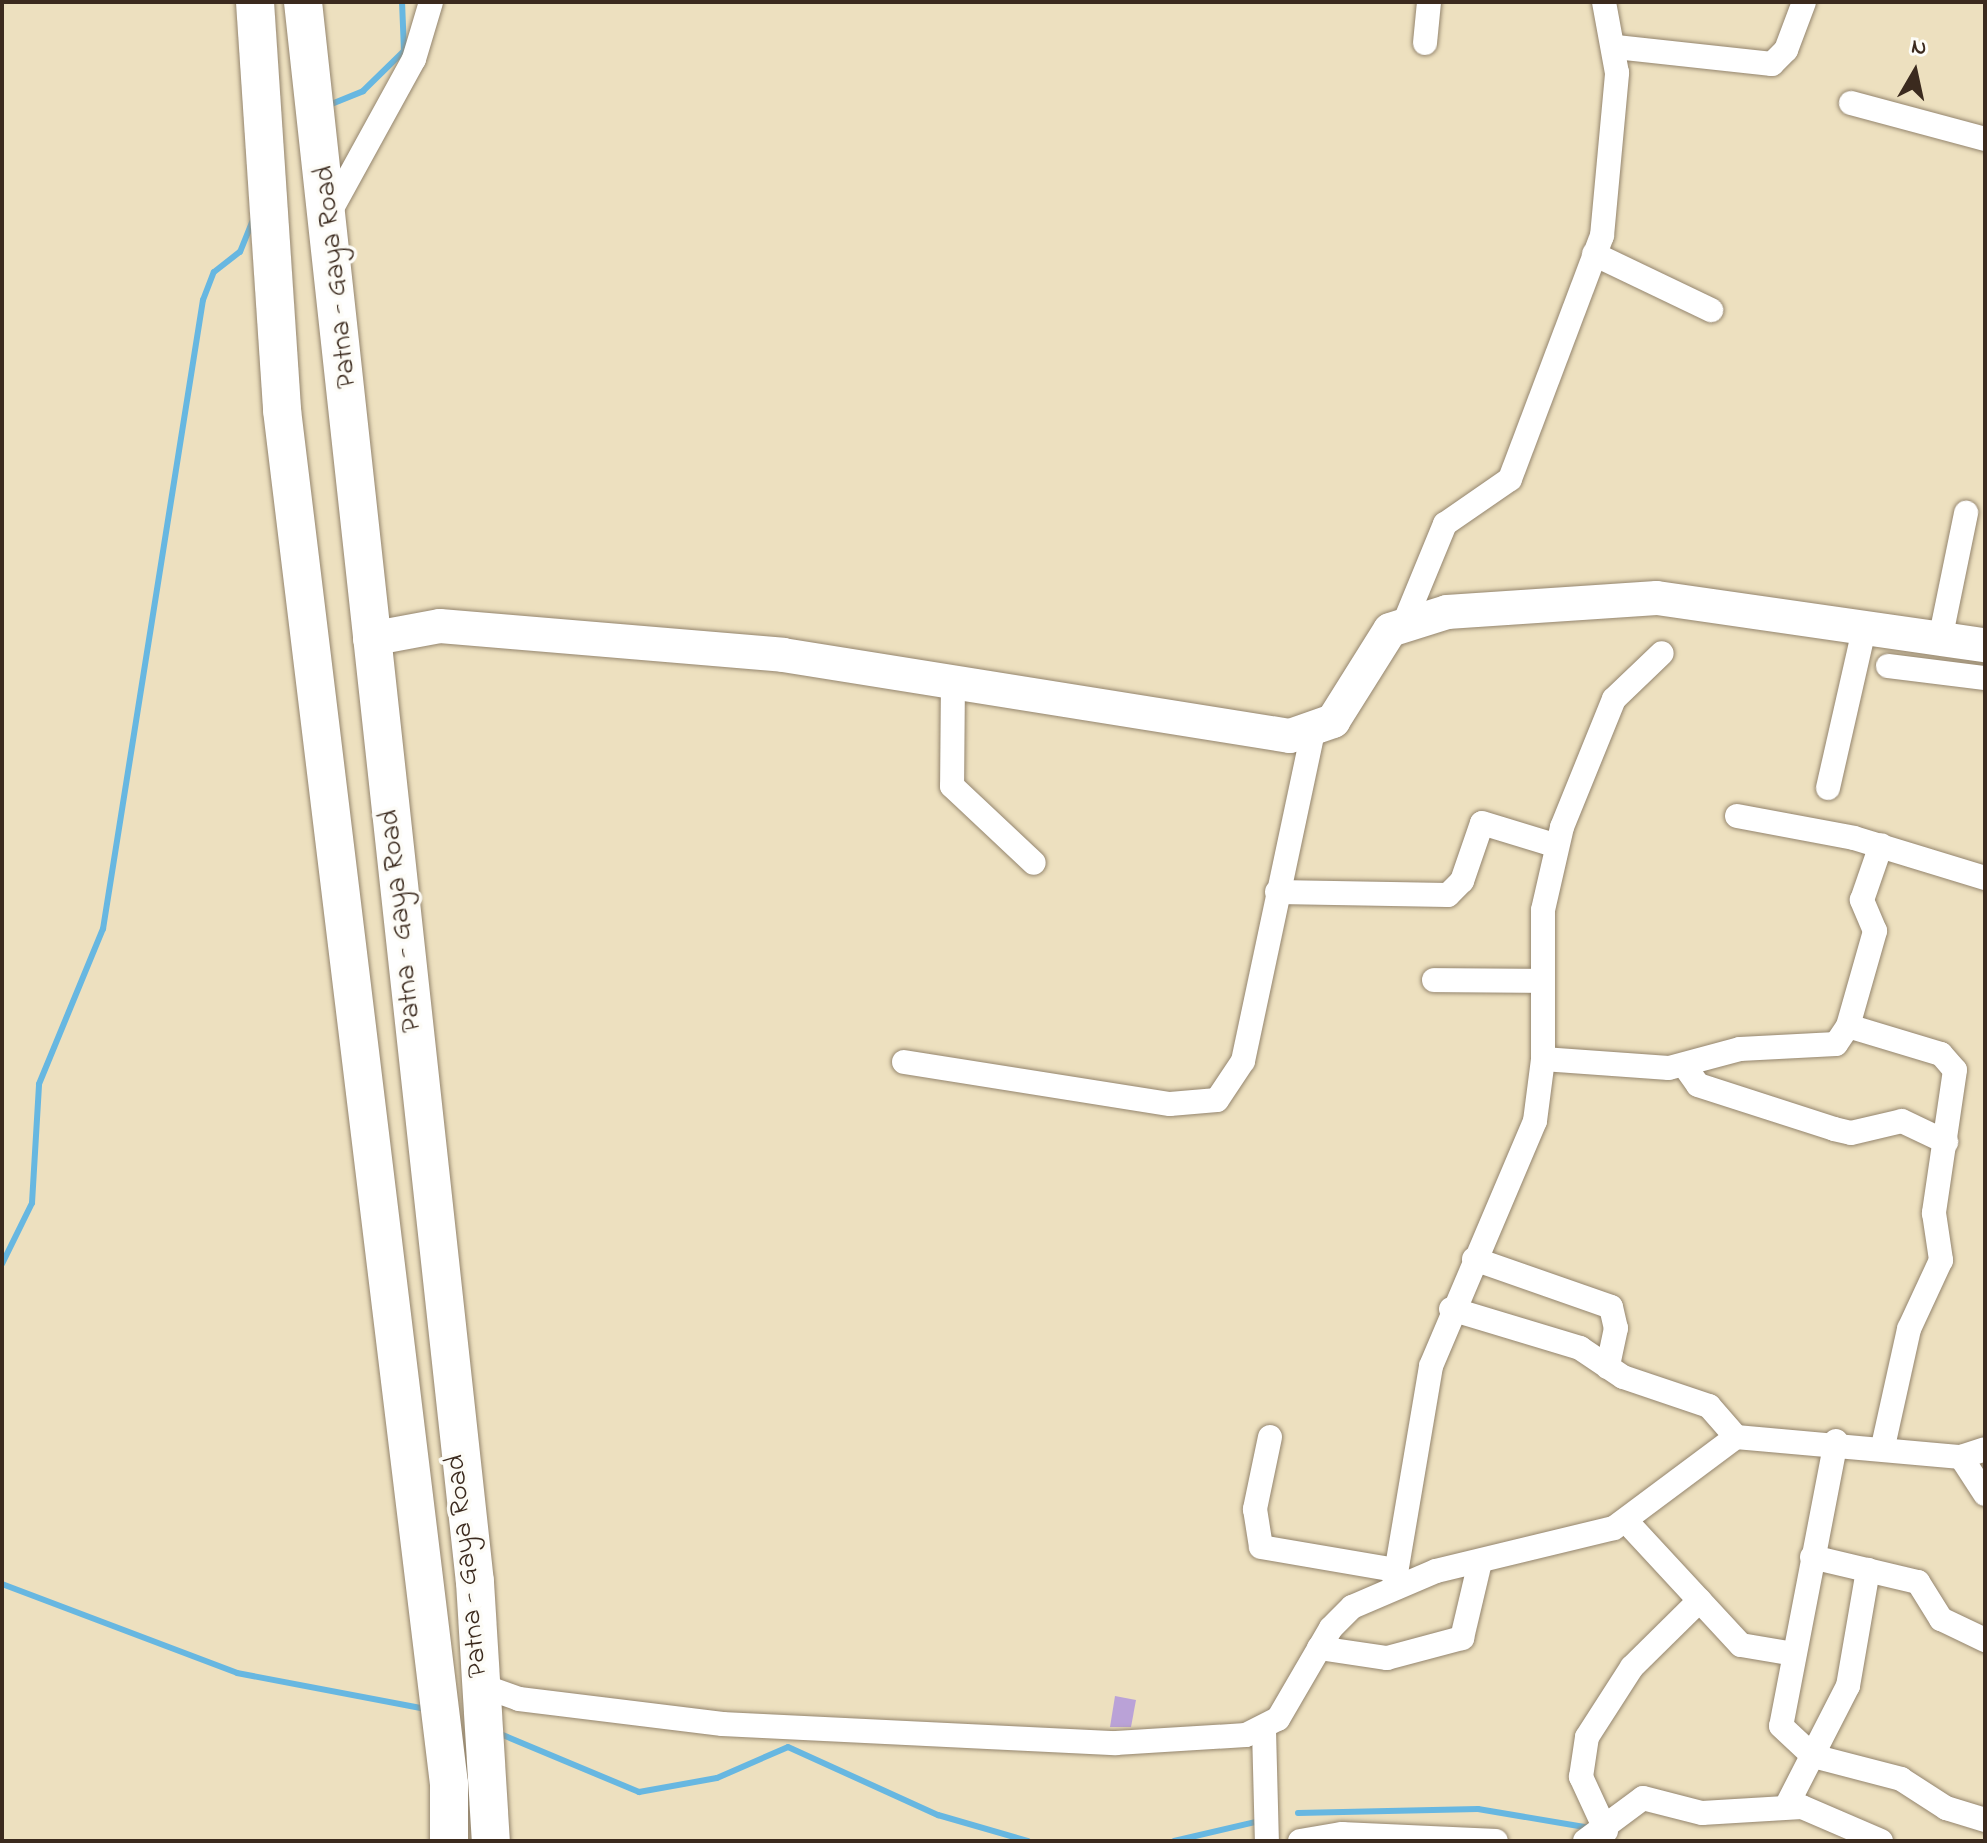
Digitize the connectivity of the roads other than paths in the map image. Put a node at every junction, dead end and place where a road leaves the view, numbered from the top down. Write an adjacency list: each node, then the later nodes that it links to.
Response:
1 (255, 2): 64 (main road)
2 (303, 2): 11 (main road, Patna - Gaya Road)
3 (431, 2): 11 (street)
4 (1429, 2): 7 (street)
5 (1604, 2): 8 (street)
6 (1804, 2): 8 (street)
7 (1425, 43)
8 (1616, 47): 12 (street)
9 (1851, 103): 10 (street)
10 (1985, 139)
11 (331, 210): 17 (main road, Patna - Gaya Road)
12 (1594, 254): 13 (street); 15 (street)
13 (1711, 310)
14 (1966, 513): 18 (street)
15 (1405, 621): 16 (street); 24 (street)
16 (1864, 629): 18 (street); 25 (street)
17 (370, 639): 23 (street); 58 (main road, Patna - Gaya Road)
18 (1940, 640): 19 (street)
19 (1985, 645)
20 (1662, 653): 28 (street)
21 (1888, 666): 22 (street)
22 (1985, 678)
23 (953, 679): 24 (street); 29 (street)
24 (1313, 733): 31 (street)
25 (1828, 788)
26 (1737, 816): 27 (street)
27 (1881, 845): 30 (street); 34 (street)
28 (1557, 846): 31 (street); 33 (street)
29 (1034, 863)
30 (1985, 878)
31 (1277, 892): 36 (street)
32 (1434, 980): 33 (street)
33 (1543, 981): 35 (street)
34 (1848, 1026): 37 (street); 38 (street)
35 (1543, 1059): 37 (street); 39 (street)
36 (904, 1062)
37 (1684, 1065): 38 (street)
38 (1946, 1142): 45 (street)
39 (1474, 1259): 40 (street); 41 (street)
40 (1451, 1309): 41 (street); 53 (street)
41 (1608, 1367): 43 (street)
42 (1270, 1437): 53 (street)
43 (1736, 1437): 44 (street); 49 (street)
44 (1836, 1441): 45 (street); 50 (street)
45 (1883, 1446): 47 (street)
46 (1985, 1449): 47 (street)
47 (1961, 1457): 48 (street)
48 (1985, 1494)
49 (1626, 1521): 51 (street); 54 (street)
50 (1812, 1557): 52 (street); 57 (street)
51 (1480, 1562): 53 (street); 56 (street)
52 (1868, 1570): 55 (street); 60 (street)
53 (1395, 1578): 56 (street)
54 (1700, 1600): 57 (street); 63 (street)
55 (1985, 1640)
56 (1319, 1648): 59 (street)
57 (1794, 1654): 60 (street)
58 (480, 1685): 59 (street); 65 (main road, Patna - Gaya Road)
59 (1264, 1730): 66 (street)
60 (1813, 1756): 61 (street); 62 (street)
61 (1787, 1805): 63 (street); 69 (street)
62 (1985, 1820)
63 (1596, 1836)
64 (449, 1841)
65 (491, 1841)
66 (1267, 1841)
67 (1300, 1841): 68 (street)
68 (1496, 1841)
69 (1881, 1841)

